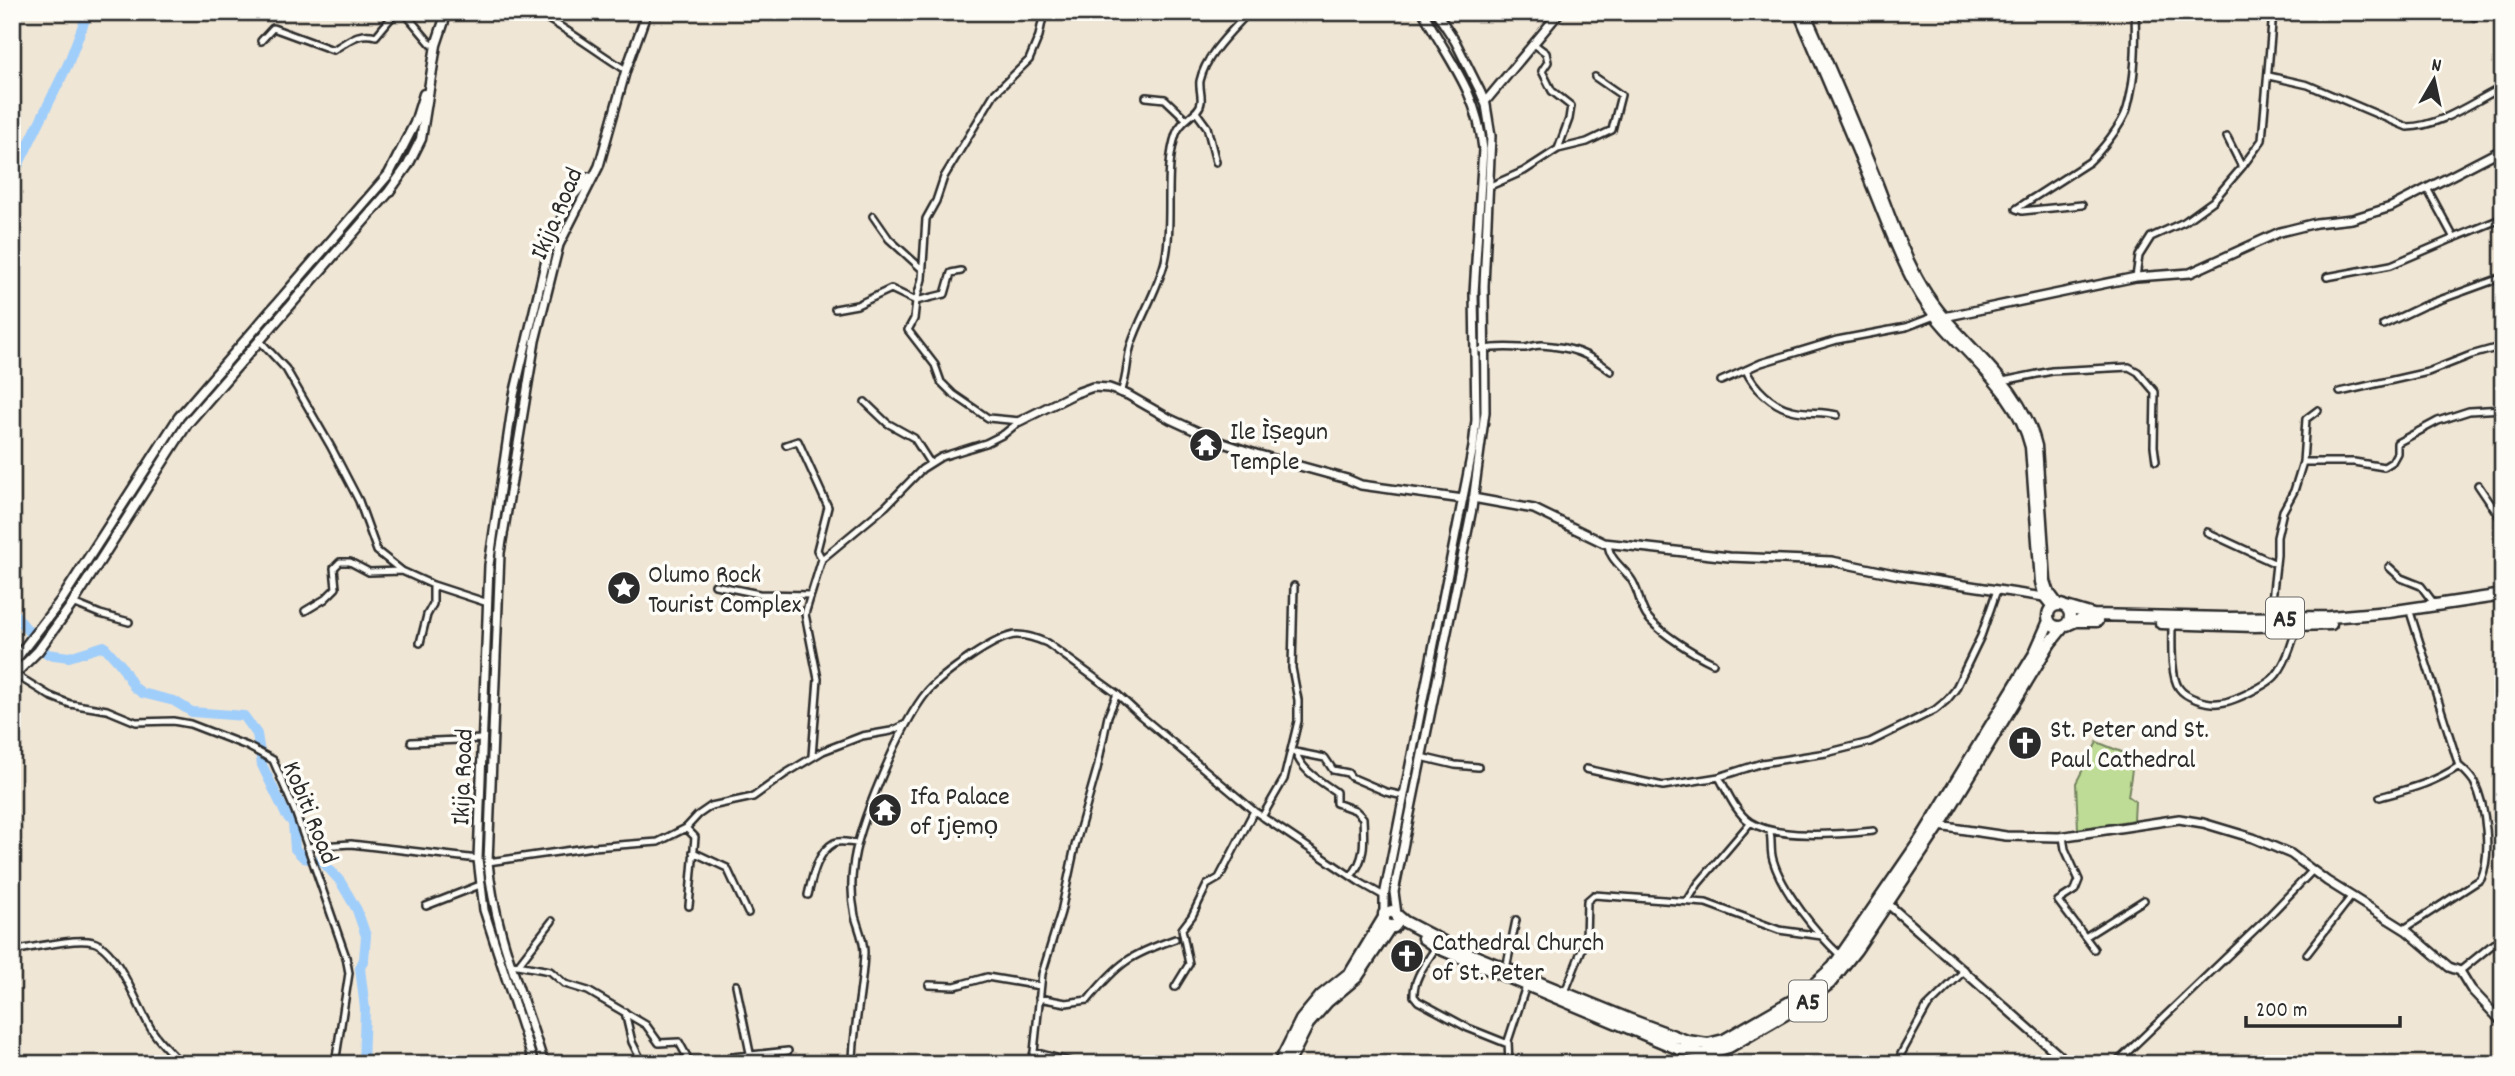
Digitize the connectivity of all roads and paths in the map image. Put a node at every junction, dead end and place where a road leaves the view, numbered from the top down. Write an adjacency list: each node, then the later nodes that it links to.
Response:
1 (396, 12): 15 (street)
2 (404, 12): 16 (street)
3 (444, 12): 16 (main road); 47 (main road)
4 (535, 12): 18 (street)
5 (647, 12): 18 (street)
6 (1044, 12): 38 (street)
7 (1249, 12): 24 (street)
8 (1423, 12): 50 (street)
9 (1436, 12): 23 (street)
10 (1560, 12): 17 (street)
11 (1798, 12): 45 (main road)
12 (1805, 12): 45 (main road)
13 (2135, 12): 34 (street)
14 (2273, 12): 19 (street)
15 (261, 41)
16 (431, 44): 97 (main road)
17 (1534, 44): 23 (street); 27 (street)
18 (626, 70): 30 (street)
19 (2269, 76): 21 (street); 31 (street)
20 (1595, 77): 27 (street)
21 (2503, 87)
22 (1146, 97): 25 (street)
23 (1485, 102): 32 (street)
24 (1196, 111): 25 (street); 29 (street)
25 (1185, 118): 55 (street)
26 (2227, 137): 31 (street)
27 (1558, 149): 32 (street)
28 (2503, 149): 33 (street)
29 (1216, 162)
30 (598, 166): 84 (street, Ikija Road); 124 (street, Ikija Road)
31 (2242, 167): 40 (street)
32 (1488, 187): 49 (street)
33 (2428, 190): 37 (street); 40 (street)
34 (2082, 205)
35 (873, 216): 38 (street)
36 (2503, 218): 37 (street)
37 (2454, 238): 41 (street)
38 (923, 270): 43 (street)
39 (961, 271): 43 (street)
40 (2136, 277): 45 (street)
41 (2327, 277)
42 (2503, 277): 46 (street)
43 (916, 301): 44 (street); 61 (street)
44 (835, 309)
45 (1939, 317): 51 (street); 54 (main road); 81 (main road)
46 (2383, 325)
47 (259, 340): 75 (street); 83 (main road)
48 (2503, 346): 56 (street)
49 (1485, 349): 50 (street); 52 (street); 67 (street)
50 (1475, 352): 68 (street)
51 (1746, 370): 53 (street); 60 (street)
52 (1611, 371)
53 (1721, 381)
54 (2003, 381): 63 (street); 85 (main road)
55 (1121, 391): 61 (street); 68 (street)
56 (2340, 393)
57 (865, 402): 65 (street)
58 (2503, 409): 64 (street)
59 (2318, 410): 64 (street)
60 (1837, 415)
61 (1020, 421): 65 (street)
62 (786, 445): 72 (street)
63 (2156, 461)
64 (2303, 462): 73 (street)
65 (930, 463): 72 (street)
66 (2478, 485): 69 (street)
67 (1473, 498): 71 (street); 105 (street)
68 (1463, 499): 110 (street)
69 (2503, 522)
70 (2207, 533): 73 (street)
71 (1608, 543): 79 (street); 96 (street)
72 (822, 559): 80 (street)
73 (2276, 564): 89 (street)
74 (2389, 567): 86 (street)
75 (402, 571): 77 (street); 87 (street)
76 (715, 584): 80 (street)
77 (433, 585): 84 (street); 95 (street)
78 (1294, 586): 103 (street)
79 (1997, 590): 81 (street); 109 (street)
80 (811, 595): 104 (street)
81 (2044, 597): 85 (main road)
82 (2503, 598): 86 (highway, A5); 88 (highway, A5)
83 (73, 603): 91 (street); 98 (main road)
84 (488, 603): 101 (street, Ikija Road)
85 (2059, 606): 89 (highway, A5); 90 (highway); 94 (highway)
86 (2436, 606): 89 (highway, A5)
87 (305, 611)
88 (2411, 615): 93 (highway, A5); 107 (street)
89 (2270, 618)
90 (2049, 621): 94 (highway); 150 (highway, A5)
91 (130, 622)
92 (2172, 623): 93 (highway, A5); 93 (street); 94 (highway, A5)
93 (2297, 625)
94 (2065, 626): 115 (highway, A5)
95 (420, 643)
96 (1713, 663)
97 (12, 664)
98 (14, 676): 121 (street, Kobiti Road)
99 (1117, 694): 100 (street); 112 (street); 157 (street)
100 (908, 722): 104 (street); 120 (street)
101 (483, 739): 102 (street); 123 (street, Ikija Road)
102 (411, 742)
103 (1294, 751): 110 (street); 113 (street); 126 (street)
104 (812, 756): 116 (street)
105 (1421, 757): 106 (street); 137 (street)
106 (1478, 766)
107 (2459, 766): 111 (street); 141 (street)
108 (1586, 769): 109 (street)
109 (1719, 777): 114 (street)
110 (1404, 796): 129 (street)
111 (2380, 797)
112 (1254, 811): 113 (street); 159 (street)
113 (1262, 817): 126 (street)
114 (1750, 822): 118 (street); 131 (street)
115 (1939, 826): 119 (street); 133 (highway, A5)
116 (686, 828): 122 (street); 124 (street)
117 (1873, 831): 118 (street)
118 (1770, 832): 142 (street)
119 (2063, 837): 125 (street); 144 (street)
120 (857, 843): 128 (street); 178 (street)
121 (307, 847): 123 (street); 172 (street, Kobiti Road)
122 (693, 852): 135 (street); 136 (street)
123 (478, 859): 127 (street, Ikija Road)
124 (488, 862): 151 (street, Ikija Road)
125 (2313, 870): 130 (street); 186 (street)
126 (1351, 877): 129 (street)
127 (480, 885): 134 (street); 173 (street, Ikija Road)
128 (808, 895)
129 (1384, 896): 140 (street)
130 (2351, 897): 141 (street); 149 (street)
131 (1688, 900): 142 (street); 160 (street)
132 (2144, 900): 144 (street)
133 (1888, 904): 153 (street); 170 (highway, A5)
134 (426, 906)
135 (689, 906)
136 (748, 913)
137 (1397, 915): 140 (highway); 152 (highway, A5)
138 (1516, 920): 152 (street)
139 (552, 921): 151 (street)
140 (1388, 922): 146 (highway, A5); 181 (highway); 182 (highway)
141 (2404, 929): 154 (street)
142 (1822, 936): 150 (street)
143 (2503, 936): 154 (street)
144 (2085, 937): 147 (street)
145 (1175, 939): 161 (street)
146 (1436, 947): 158 (highway, A5); 165 (street)
147 (2094, 949)
148 (12, 951): 171 (street)
149 (2307, 954)
150 (1841, 956): 164 (highway, A5)
151 (515, 965): 162 (street); 174 (street, Ikija Road)
152 (1506, 969): 160 (highway, A5)
153 (1965, 970): 169 (street); 185 (street)
154 (2460, 971): 163 (street)
155 (736, 985): 168 (street)
156 (929, 985): 157 (street)
157 (1040, 986): 161 (street)
158 (1527, 986): 164 (highway, A5); 165 (street)
159 (1175, 988)
160 (1565, 992): 164 (highway, A5)
161 (1039, 998): 167 (street)
162 (625, 1012): 175 (street); 176 (street)
163 (2501, 1018)
164 (1627, 1023): 170 (highway, A5)
165 (1508, 1044): 183 (street)
166 (788, 1051): 168 (street)
167 (1034, 1052): 179 (street); 180 (street)
168 (750, 1054): 177 (street)
169 (1901, 1054)
170 (1703, 1057): 184 (street)
171 (182, 1064)
172 (335, 1064)
173 (534, 1064)
174 (544, 1064)
175 (643, 1064)
176 (691, 1064)
177 (731, 1064)
178 (853, 1064)
179 (1030, 1064)
180 (1078, 1064)
181 (1279, 1064)
182 (1288, 1064)
183 (1509, 1064)
184 (1712, 1064)
185 (2069, 1064)
186 (2115, 1064)

